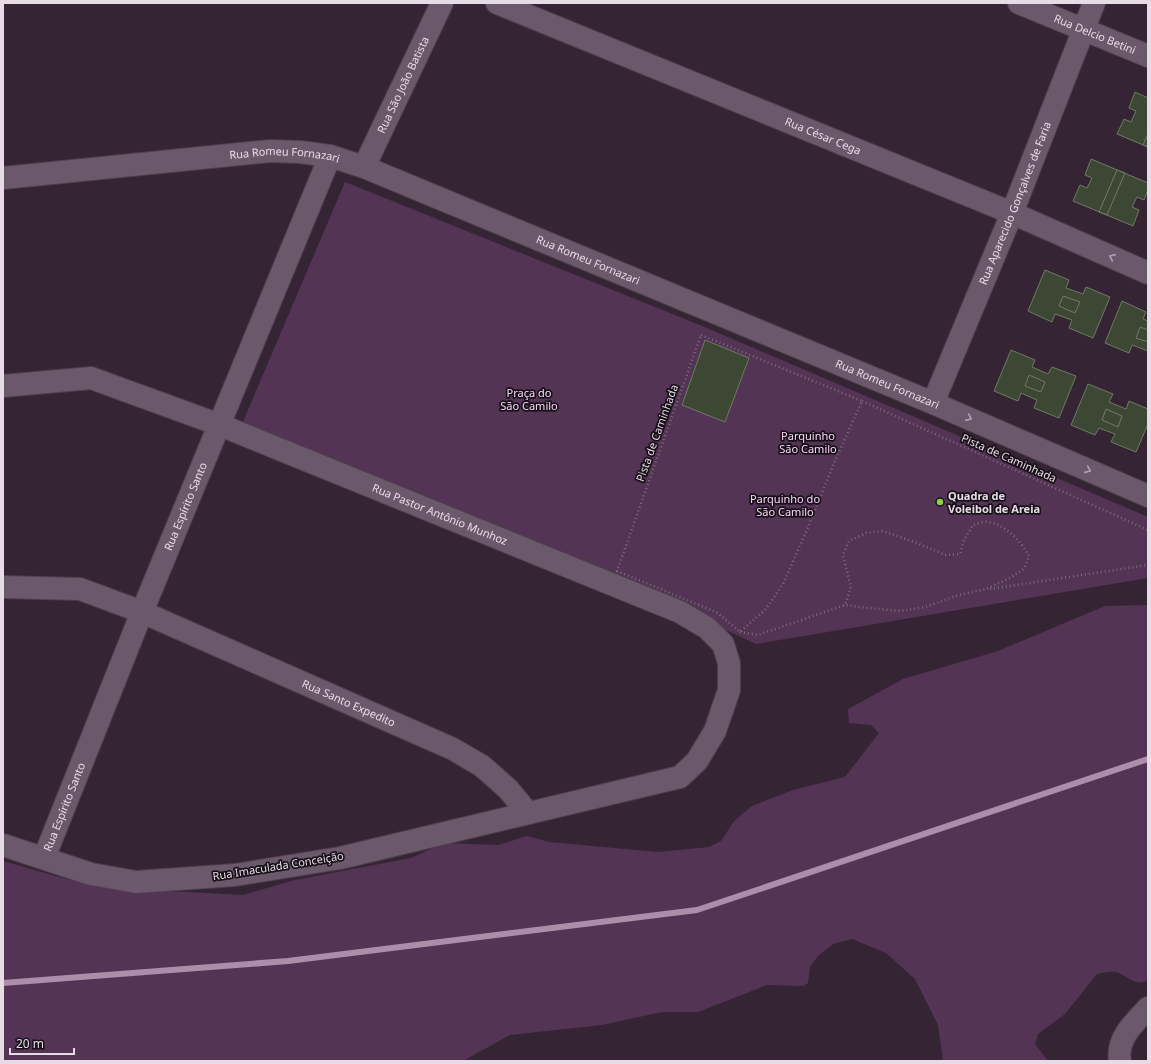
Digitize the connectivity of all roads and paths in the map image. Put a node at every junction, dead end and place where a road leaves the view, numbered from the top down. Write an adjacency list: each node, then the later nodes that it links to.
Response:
1 (442, 3): 8 (street, Rua São João Batista)
2 (497, 3): 10 (street, Rua César Cega)
3 (1019, 3): 5 (street, Rua Delcio Betini)
4 (1094, 3): 5 (street, Rua Aparecido Gonçalves de Faria)
5 (1083, 29): 6 (street, Rua Delcio Betini); 10 (street, Rua Aparecido Gonçalves de Faria)
6 (1148, 56)
7 (330, 156): 8 (street, Rua Romeu Fornazari); 9 (street, Rua Romeu Fornazari); 15 (street, Rua Espírito Santo)
8 (364, 167): 14 (street, Rua Romeu Fornazari)
9 (3, 178)
10 (1012, 213): 11 (street, Rua César Cega, one-way to 10); 14 (street, Rua Aparecido Gonçalves de Faria)
11 (1148, 273)
12 (3, 386): 15 (street, Rua Pastor Antônio Munhoz)
13 (862, 401): 17 (path, Pista de Caminhada); 23 (path); 23 (path, Pista de Caminhada)
14 (933, 403): 16 (street, Rua Romeu Fornazari, one-way to 16)
15 (220, 425): 22 (street, Rua Espírito Santo); 24 (street, Rua Pastor Antônio Munhoz)
16 (1148, 496)
17 (1148, 530)
18 (1148, 565): 20 (path)
19 (3, 587): 22 (street, Rua Santo Expedito)
20 (986, 589): 21 (path); 21 (path)
21 (845, 605): 23 (path)
22 (142, 612): 24 (street, Rua Santo Expedito); 26 (street, Rua Espírito Santo)
23 (740, 632)
24 (528, 812): 26 (street, Rua Imaculada Conceição)
25 (3, 845): 26 (street, Rua Imaculada Conceição)
26 (44, 858)
27 (1148, 1008): 28 (street)
28 (1119, 1057)

